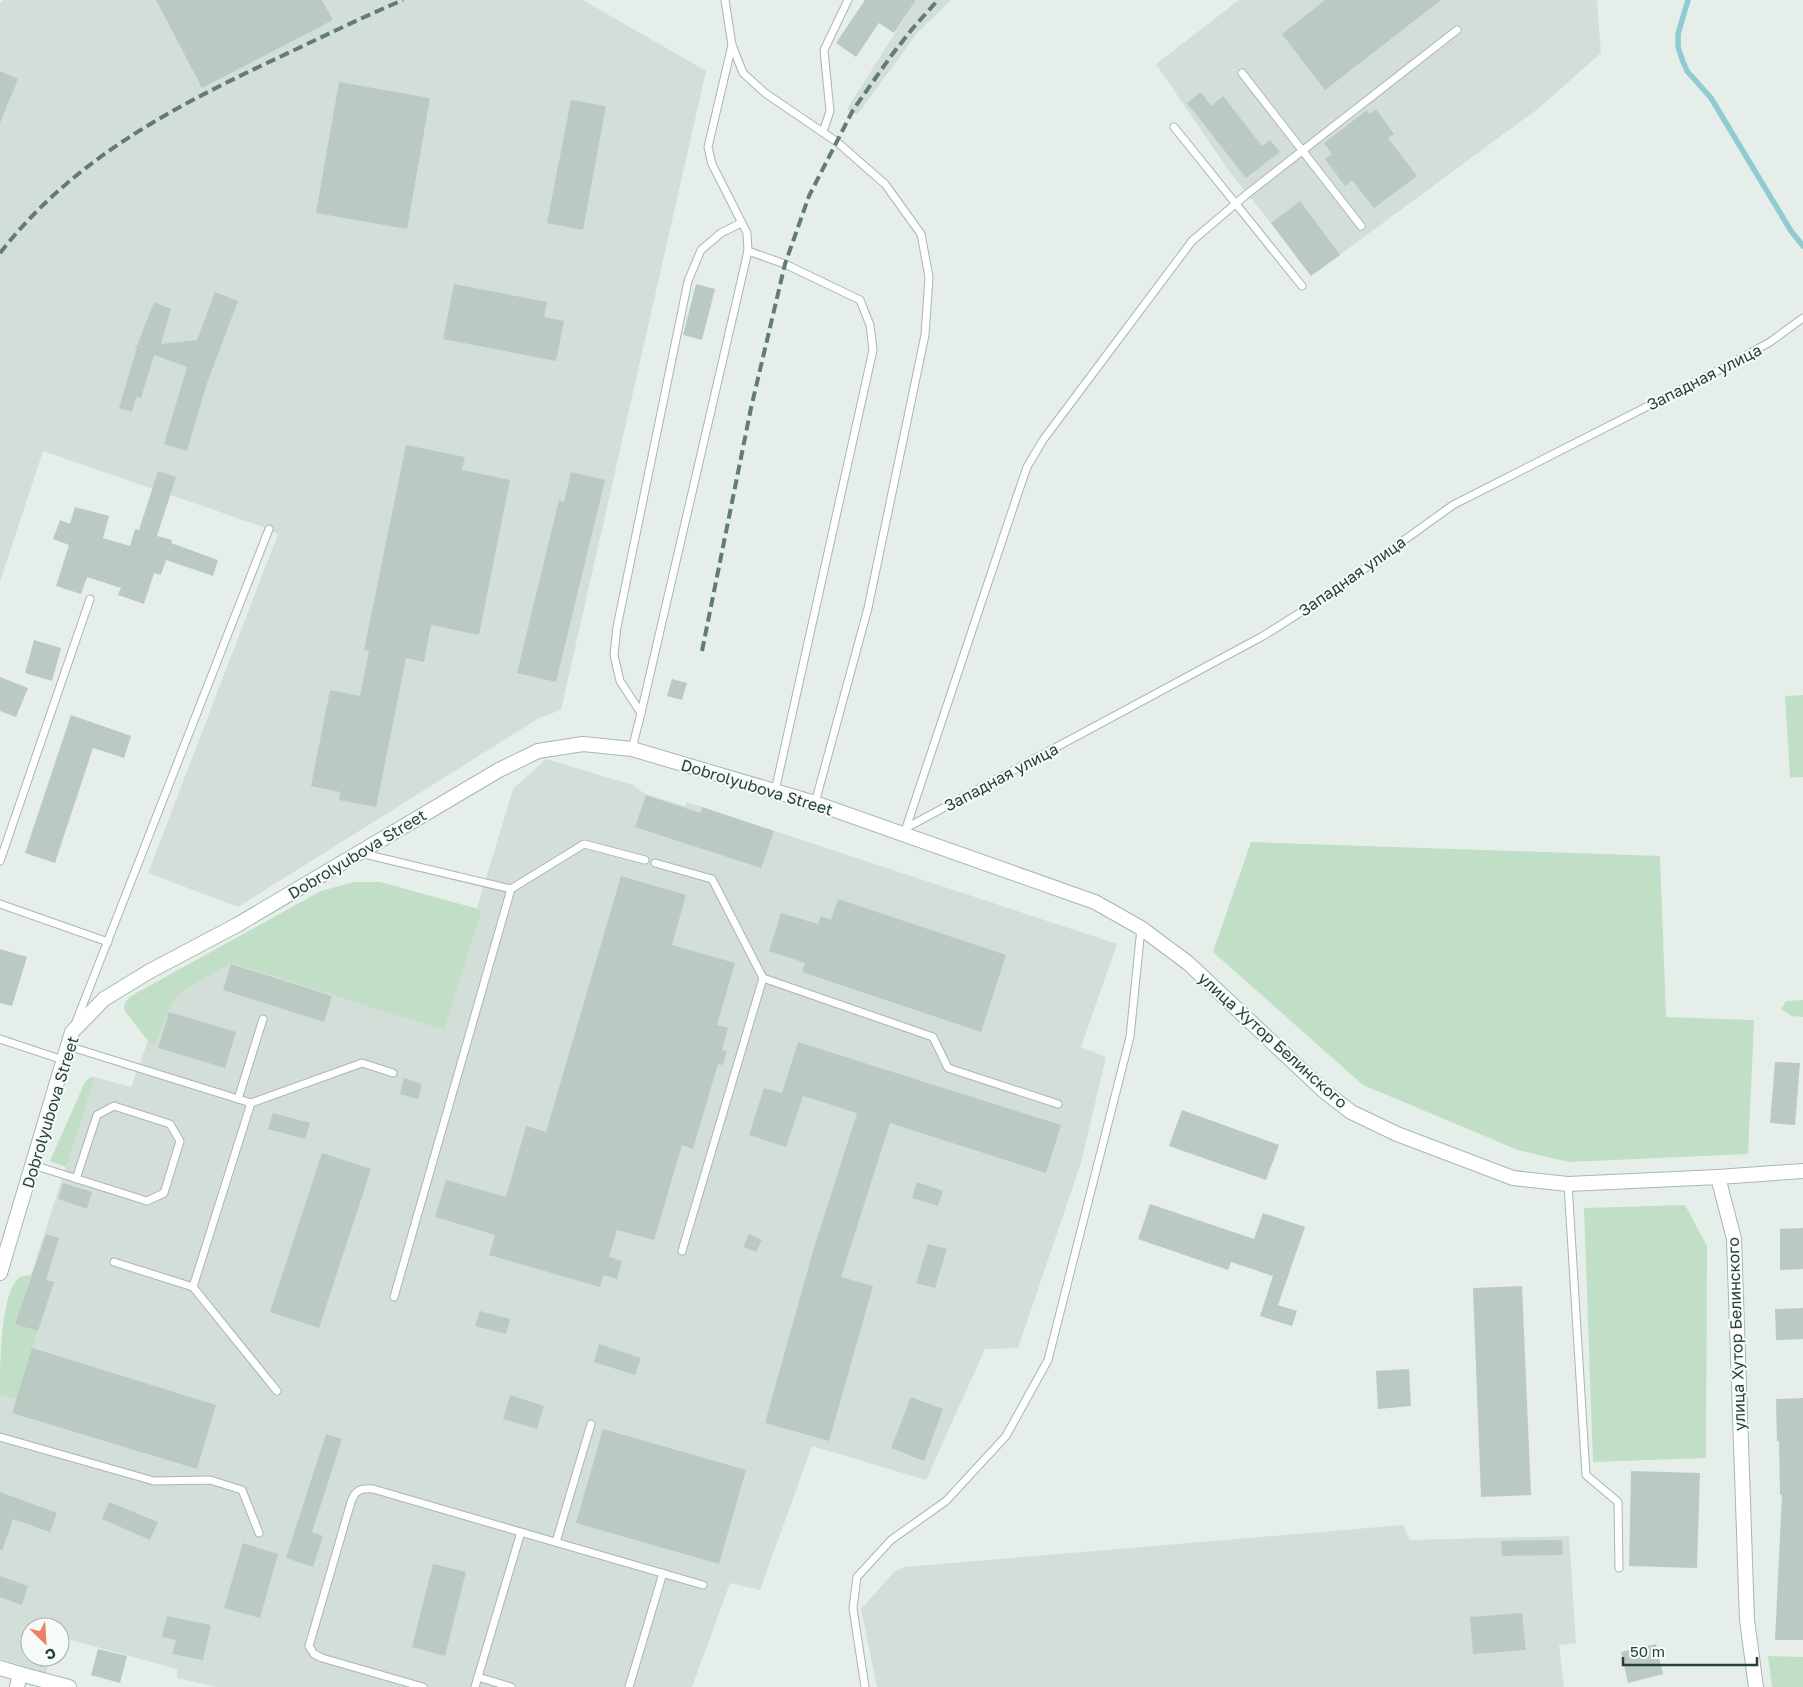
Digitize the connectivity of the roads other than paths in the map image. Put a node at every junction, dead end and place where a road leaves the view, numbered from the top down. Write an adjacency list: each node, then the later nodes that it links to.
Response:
1 (725, 0): 4 (lane)
2 (848, 0): 7 (lane)
3 (1457, 30): 8 (lane)
4 (732, 45): 7 (lane); 10 (lane)
5 (1242, 73): 8 (lane)
6 (1174, 127): 9 (lane)
7 (823, 132): 20 (lane)
8 (1302, 151): 9 (lane); 11 (lane)
9 (1235, 203): 13 (lane); 21 (lane)
10 (742, 223): 12 (lane); 17 (lane)
11 (1361, 226)
12 (748, 251): 17 (lane); 19 (lane)
13 (1302, 286)
14 (1803, 318): 21 (lane, Западная улица)
15 (269, 529): 29 (lane)
16 (90, 599): 24 (lane)
17 (641, 713): 18 (lane)
18 (632, 749): 19 (street, Dobrolyubova Street); 22 (street, Dobrolyubova Street)
19 (775, 792): 20 (street, Dobrolyubova Street)
20 (815, 803): 21 (street, Dobrolyubova Street)
21 (905, 832): 28 (street, улица Хутор Белинского)
22 (360, 853): 26 (lane); 32 (street, Dobrolyubova Street)
23 (645, 860): 26 (lane)
24 (0, 861)
25 (655, 864): 30 (lane)
26 (511, 889): 49 (lane)
27 (0, 904): 29 (lane)
28 (1141, 928): 44 (street, улица Хутор Белинского); 67 (lane)
29 (108, 942): 32 (lane)
30 (763, 978): 39 (lane); 45 (lane)
31 (263, 1019): 37 (lane)
32 (72, 1032): 34 (street, Dobrolyubova Street)
33 (0, 1039): 35 (lane)
34 (68, 1046): 35 (street, Dobrolyubova Street); 37 (lane)
35 (63, 1060): 40 (street, Dobrolyubova Street)
36 (393, 1073): 38 (lane)
37 (238, 1099): 38 (lane)
38 (251, 1103): 48 (lane)
39 (1058, 1104)
40 (33, 1165): 43 (lane); 47 (street, Dobrolyubova Street)
41 (1803, 1172): 42 (street)
42 (1718, 1177): 44 (street, улица Хутор Белинского); 68 (street, улица Хутор Белинского)
43 (76, 1179): 43 (lane)
44 (1568, 1184): 56 (lane)
45 (682, 1251)
46 (114, 1262): 48 (lane)
47 (0, 1273)
48 (193, 1287): 50 (lane)
49 (394, 1297)
50 (277, 1391)
51 (591, 1424): 55 (lane)
52 (0, 1437): 54 (lane)
53 (521, 1532): 55 (lane); 60 (lane); 63 (lane)
54 (259, 1533)
55 (556, 1542): 57 (lane)
56 (1619, 1568)
57 (662, 1573): 58 (lane); 66 (lane)
58 (703, 1585)
59 (0, 1668): 61 (street)
60 (478, 1677): 64 (lane); 65 (lane)
61 (19, 1680): 62 (street)
62 (70, 1687)
63 (422, 1687)
64 (475, 1687)
65 (511, 1687)
66 (629, 1687)
67 (865, 1687)
68 (1756, 1687)

